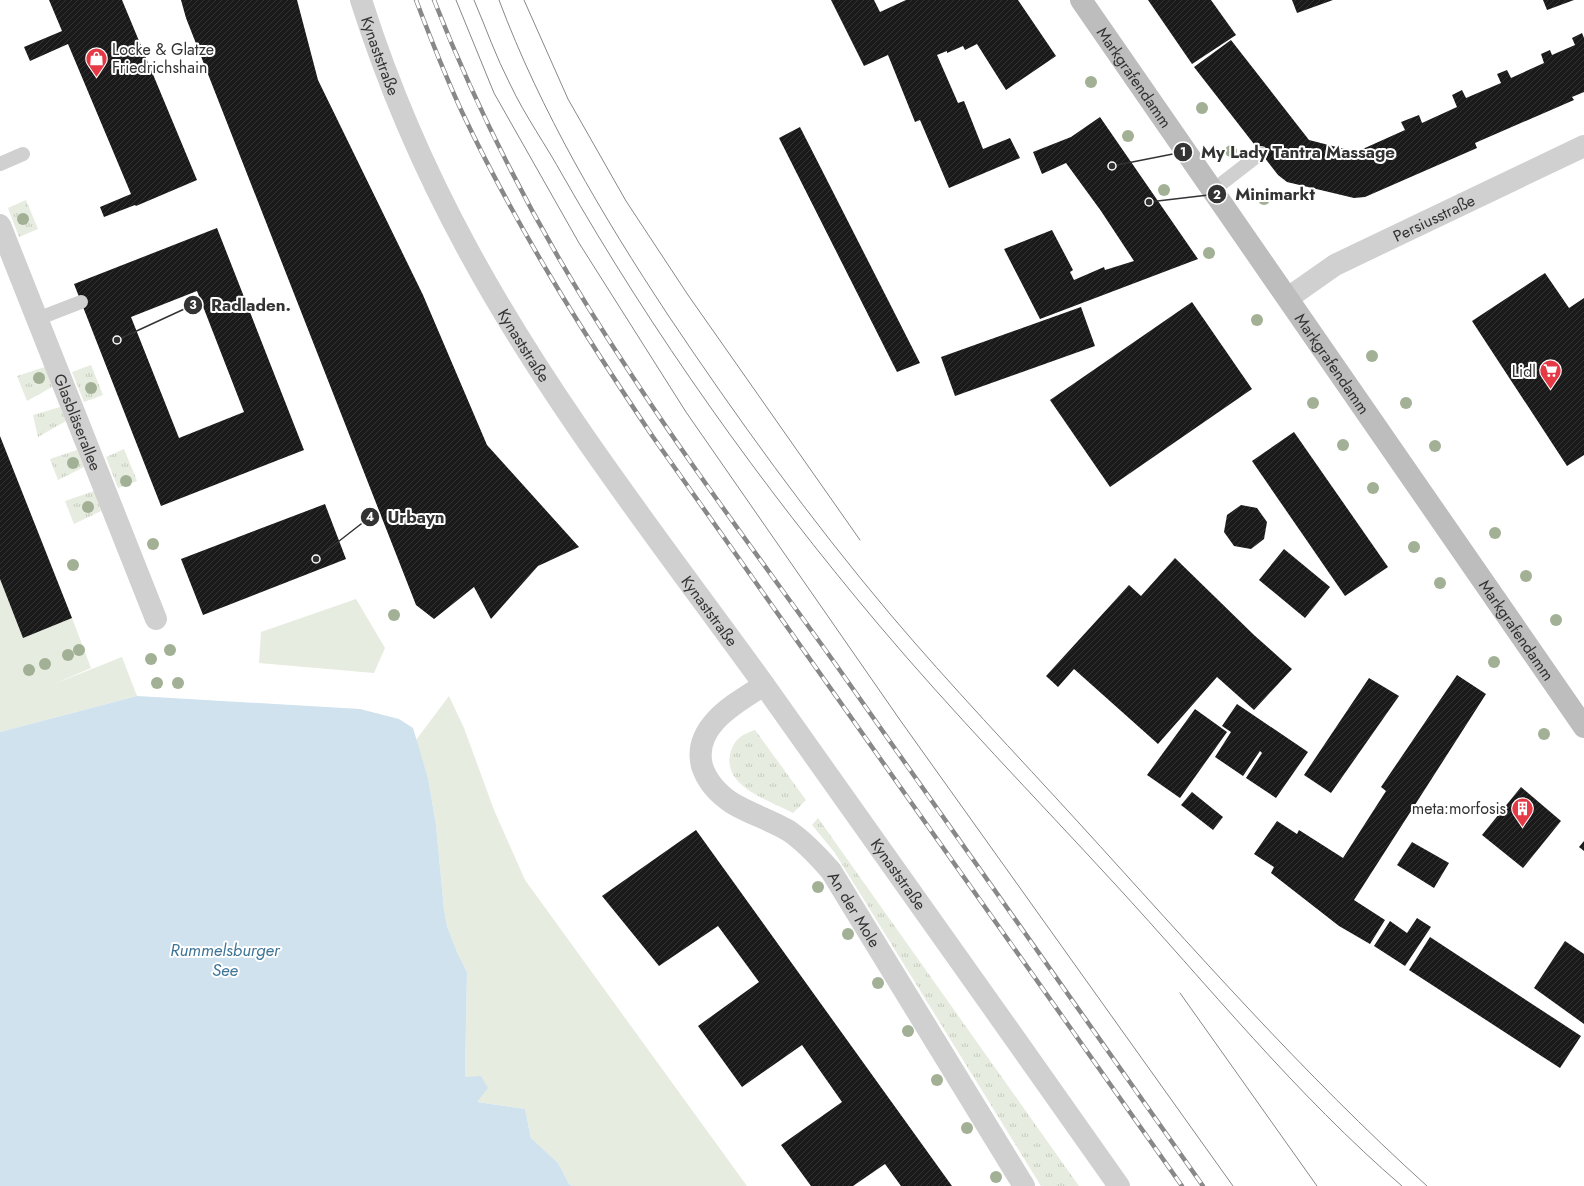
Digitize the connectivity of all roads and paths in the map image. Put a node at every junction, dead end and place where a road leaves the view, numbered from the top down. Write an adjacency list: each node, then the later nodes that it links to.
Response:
1 (362, 0): 13 (street, Kynaststraße)
2 (1081, 0): 7 (main road, Markgrafendamm)
3 (1584, 146): 9 (street, Persiusstraße)
4 (1261, 153): 7 (lane)
5 (23, 154): 6 (lane)
6 (0, 164)
7 (1212, 191): 9 (main road, Markgrafendamm)
8 (0, 225): 11 (street, Glasbläserallee)
9 (1288, 298): 14 (main road, Markgrafendamm)
10 (81, 302): 11 (lane)
11 (37, 319): 12 (street, Glasbläserallee)
12 (156, 619)
13 (764, 685): 15 (street, An der Mole); 16 (street, Kynaststraße)
14 (1584, 727)
15 (1024, 1186)
16 (1119, 1186)

